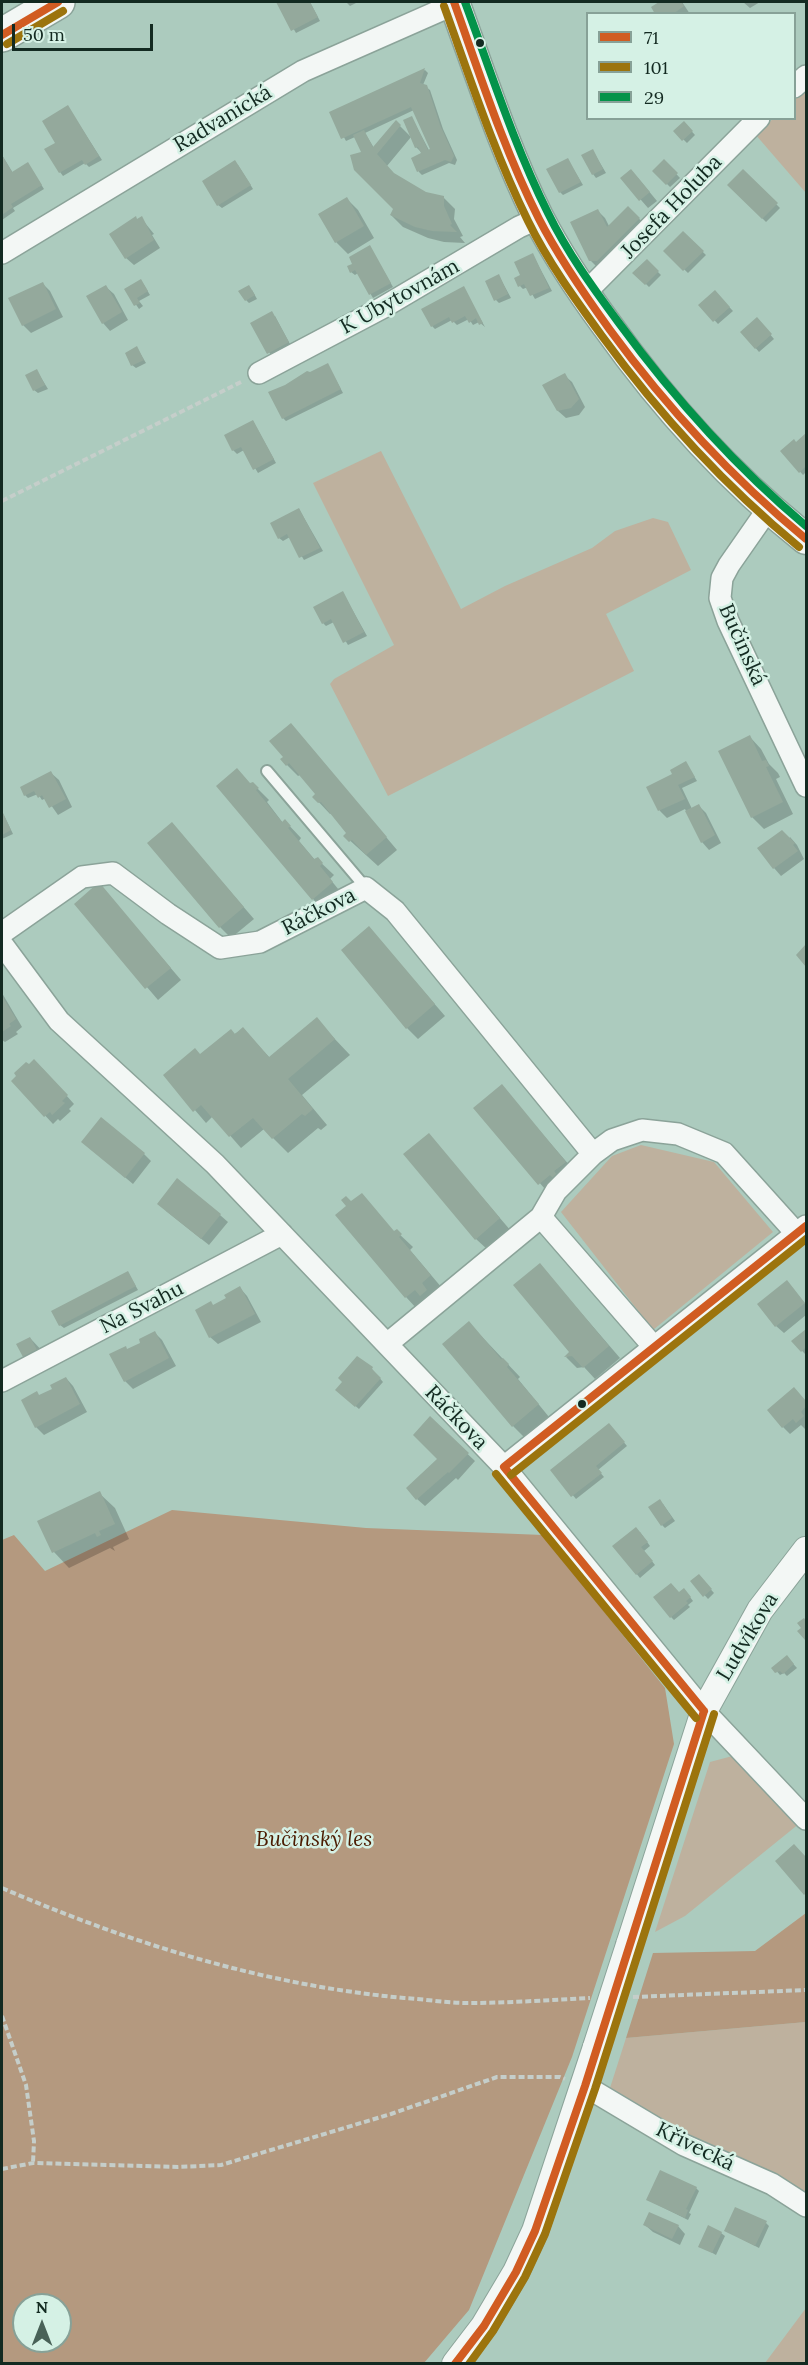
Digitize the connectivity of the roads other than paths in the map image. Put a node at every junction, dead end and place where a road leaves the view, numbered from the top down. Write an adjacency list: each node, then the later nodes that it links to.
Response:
1 (30, 2): 4 (main road)
2 (58, 2): 4 (main road)
3 (454, 3): 6 (main road); 7 (street, Radvanická)
4 (2, 33)
5 (757, 120): 8 (street, Josefa Holuba)
6 (539, 218): 8 (main road); 9 (street, K Ubytovnám)
7 (2, 254)
8 (584, 294): 10 (main road)
9 (259, 373)
10 (768, 508): 11 (main road); 13 (street, Bučinská)
11 (807, 539)
12 (267, 771): 14 (lane)
13 (807, 786)
14 (366, 888): 15 (street, Ráčkova); 17 (street, Ráčkova)
15 (2, 933)
16 (2, 944): 20 (street, Ráčkova)
17 (593, 1154): 18 (street); 19 (street)
18 (542, 1217): 21 (street); 22 (street)
19 (802, 1230): 22 (street)
20 (282, 1234): 21 (street, Ráčkova); 23 (street, Na Svahu)
21 (387, 1344): 24 (street, Ráčkova)
22 (654, 1347): 24 (street)
23 (2, 1381)
24 (504, 1467): 26 (street, Ráčkova)
25 (807, 1550): 26 (street, Ludvíkova)
26 (704, 1711): 27 (street, Ráčkova); 28 (street, Ludvíkova, bridge)
27 (807, 1819)
28 (585, 2086): 29 (street, Křivecká); 30 (street, Ludvíkova)
29 (807, 2206)
30 (455, 2364)

